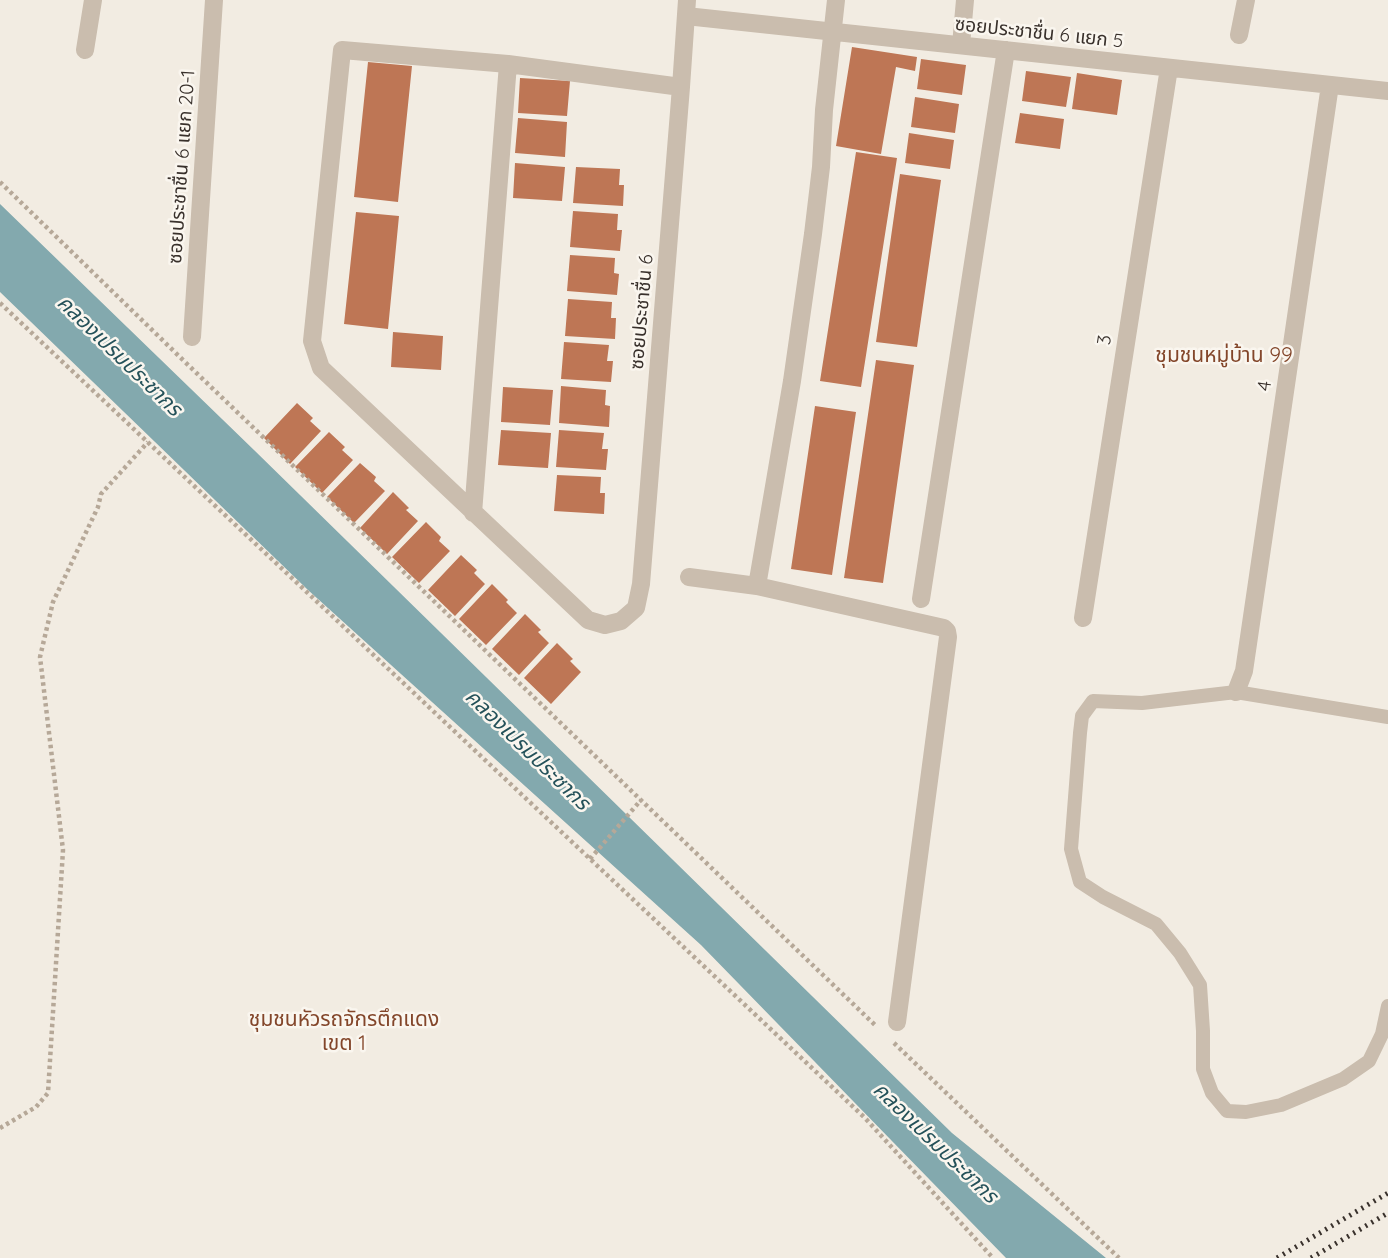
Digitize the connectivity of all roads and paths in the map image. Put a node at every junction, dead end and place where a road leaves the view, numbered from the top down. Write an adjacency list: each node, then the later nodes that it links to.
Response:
1 (93, 0): 10 (street)
2 (214, 0): 19 (street, ซอยประชาชื่น 6 แยก 20-1)
3 (836, 0): 7 (street)
4 (965, 0): 9 (street)
5 (1246, 0): 8 (street)
6 (686, 8): 7 (street, ซอยประชาชื่น 6 แยก 5); 15 (street, ซอยประชาชื่น 6)
7 (833, 32): 9 (street, ซอยประชาชื่น 6 แยก 5); 23 (street)
8 (1239, 35)
9 (961, 45): 11 (street, ซอยประชาชื่น 6 แยก 5)
10 (85, 50)
11 (1006, 50): 13 (street, ซอยประชาชื่น 6 แยก 5); 24 (street)
12 (508, 64): 15 (street); 21 (street); 21 (street)
13 (1169, 68): 14 (street, ซอยประชาชื่น 6 แยก 5); 25 (street, 3)
14 (1330, 85): 16 (street, ซอยประชาชื่น 6 แยก 5); 26 (street, 4)
15 (681, 87): 21 (street, ซอยประชาชื่น 6)
16 (1388, 91)
17 (0, 182): 28 (path)
18 (0, 303): 20 (path)
19 (192, 337)
20 (148, 442): 29 (path); 34 (path)
21 (473, 513)
22 (689, 577): 23 (street)
23 (757, 586): 31 (street)
24 (921, 599)
25 (1083, 618)
26 (1236, 692): 27 (lane); 30 (lane)
27 (1388, 717)
28 (641, 800): 29 (path); 32 (path)
29 (590, 859): 35 (path)
30 (1388, 1006)
31 (897, 1021)
32 (881, 1030)
33 (891, 1040): 36 (path)
34 (0, 1128)
35 (993, 1258)
36 (1119, 1258)

